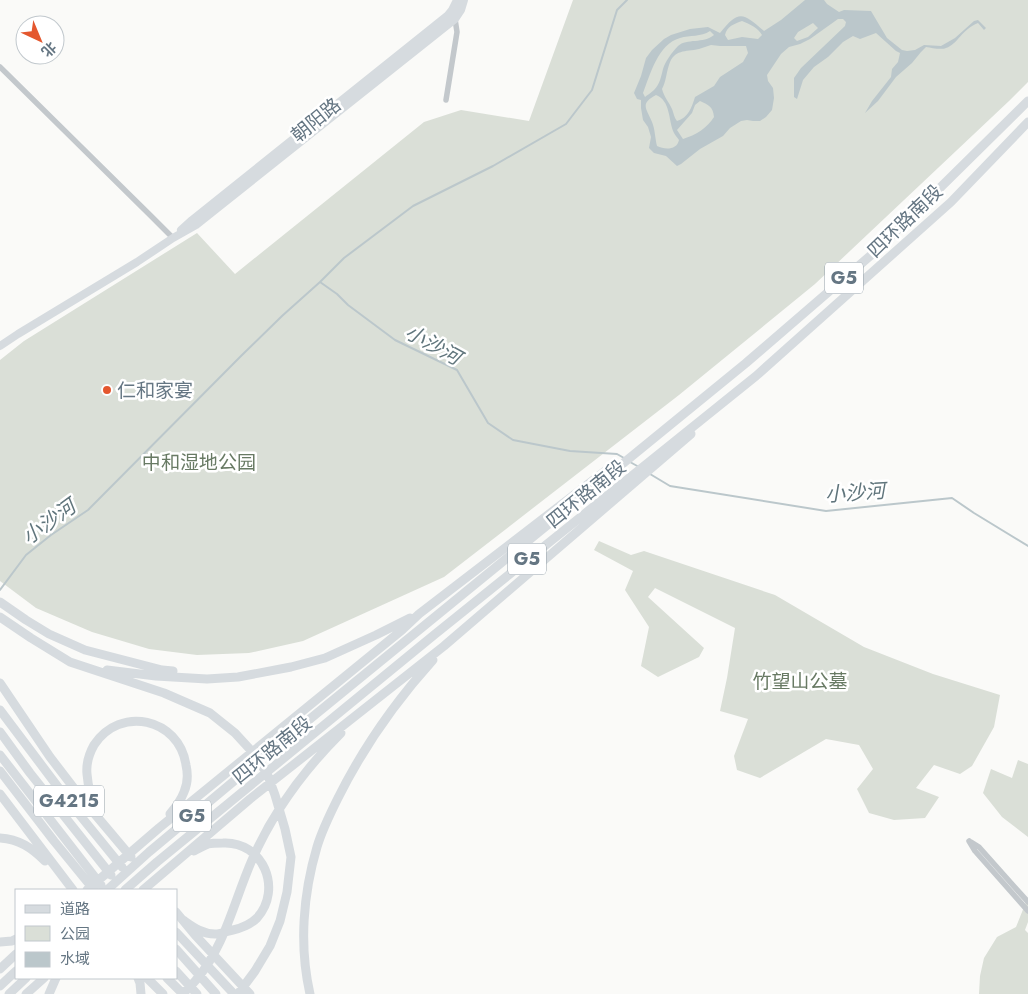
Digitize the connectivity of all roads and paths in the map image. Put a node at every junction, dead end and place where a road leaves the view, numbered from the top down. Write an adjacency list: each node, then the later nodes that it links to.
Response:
1 (457, 0): 8 (main road, 朝阳路)
2 (464, 0): 3 (main road)
3 (456, 19): 5 (street); 8 (main road)
4 (0, 67): 8 (street)
5 (446, 100)
6 (1028, 101): 11 (highway, 四环路南段 / G5)
7 (1028, 122): 10 (highway, 四环路南段 / G5)
8 (173, 238): 9 (main road)
9 (0, 346)
10 (756, 376): 15 (highway); 36 (highway, 四环路南段 / G5)
11 (604, 475): 14 (highway); 34 (highway, 四环路南段 / G5)
12 (1, 602): 17 (highway)
13 (0, 617): 16 (highway)
14 (401, 627): 17 (highway); 26 (highway)
15 (431, 659): 19 (highway); 69 (highway)
16 (86, 668): 17 (highway); 67 (highway)
17 (238, 677)
18 (0, 684): 25 (highway)
19 (382, 696): 28 (highway); 64 (highway)
20 (0, 710): 37 (highway, G4215)
21 (0, 732): 35 (highway)
22 (0, 755): 33 (highway)
23 (0, 771): 32 (highway, G4215)
24 (0, 794): 29 (highway)
25 (99, 819): 26 (highway); 39 (highway)
26 (159, 828): 31 (highway)
27 (0, 838): 29 (highway)
28 (180, 858): 38 (highway); 43 (highway)
29 (61, 875): 30 (highway)
30 (72, 889)
31 (88, 889)
32 (93, 889)
33 (105, 889)
34 (107, 889)
35 (124, 889)
36 (126, 889)
37 (141, 889)
38 (143, 889)
39 (157, 889)
40 (1028, 902): 41 (street)
41 (1028, 912)
42 (178, 914): 43 (highway)
43 (183, 920): 68 (highway)
44 (178, 934): 67 (highway)
45 (15, 940): 46 (highway)
46 (0, 942)
47 (178, 951): 66 (highway)
48 (15, 955): 49 (highway)
49 (0, 969)
50 (15, 972): 58 (highway)
51 (178, 973): 65 (highway)
52 (25, 979): 60 (highway)
53 (43, 979): 59 (highway)
54 (56, 979): 61 (highway)
55 (138, 979): 62 (highway)
56 (149, 979): 63 (highway)
57 (168, 979): 64 (highway)
58 (0, 986)
59 (28, 993)
60 (9, 994)
61 (50, 994)
62 (141, 994)
63 (163, 994)
64 (183, 994)
65 (197, 994)
66 (216, 994)
67 (236, 994)
68 (250, 994)
69 (310, 994)

